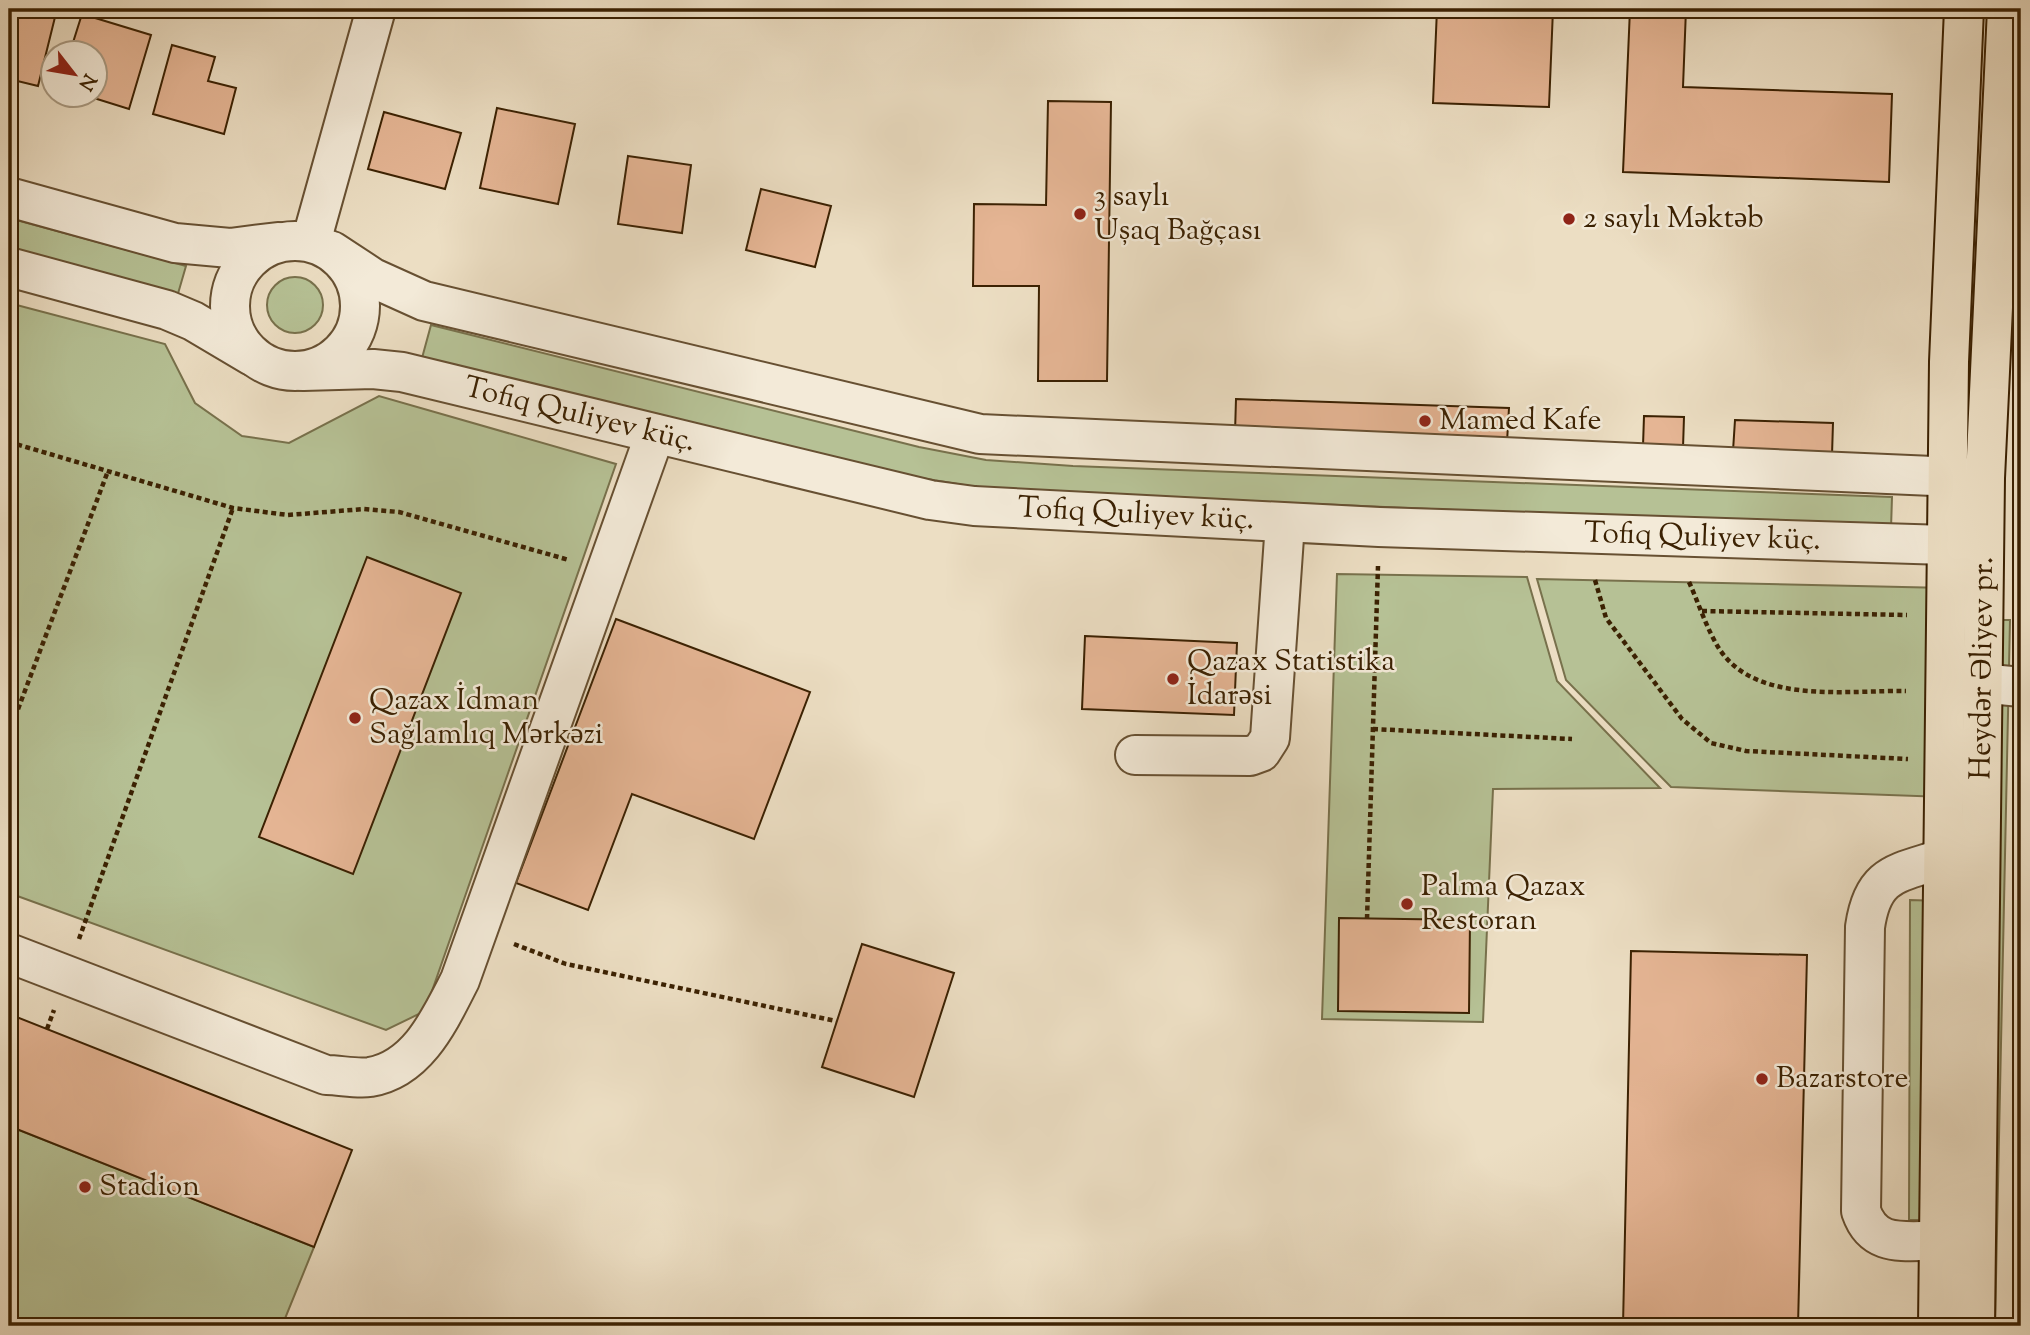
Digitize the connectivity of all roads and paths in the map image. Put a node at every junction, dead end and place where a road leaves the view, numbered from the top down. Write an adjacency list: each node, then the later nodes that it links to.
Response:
1 (376, 9): 5 (street)
2 (1964, 9): 12 (main road)
3 (2007, 9): 12 (main road)
4 (9, 197): 5 (street)
5 (311, 244): 7 (street); 8 (street); 12 (street)
6 (9, 268): 7 (street)
7 (262, 362): 8 (street)
8 (303, 371): 9 (street, Tofiq Quliyev küç.)
9 (655, 434): 14 (street, Tofiq Quliyev küç.); 17 (street)
10 (9, 442): 11 (path)
11 (108, 471): 13 (path); 26 (path)
12 (1967, 478): 16 (main road)
13 (233, 508): 17 (path); 34 (path)
14 (1285, 523): 15 (street, Tofiq Quliyev küç.); 28 (street)
15 (1379, 527): 16 (street, Tofiq Quliyev küç.); 25 (path)
16 (1966, 547): 22 (main road, Heydər Əliyev pr.); 30 (main road)
17 (606, 571): 32 (street)
18 (1595, 580): 29 (path)
19 (1689, 582): 20 (path)
20 (1702, 611): 21 (path); 24 (path)
21 (1919, 615)
22 (1980, 683): 23 (street); 39 (main road, Heydər Əliyev pr.)
23 (2021, 687)
24 (1918, 691)
25 (1373, 729): 27 (path); 31 (path)
26 (9, 733)
27 (1572, 739)
28 (1135, 755)
29 (1918, 760)
30 (1944, 858): 37 (main road); 37 (street)
31 (1367, 919)
32 (478, 930): 34 (street); 35 (path)
33 (9, 953): 34 (street)
34 (66, 975): 36 (path)
35 (836, 1021)
36 (47, 1029)
37 (1939, 1241): 38 (main road)
38 (1938, 1326)
39 (1975, 1326)

